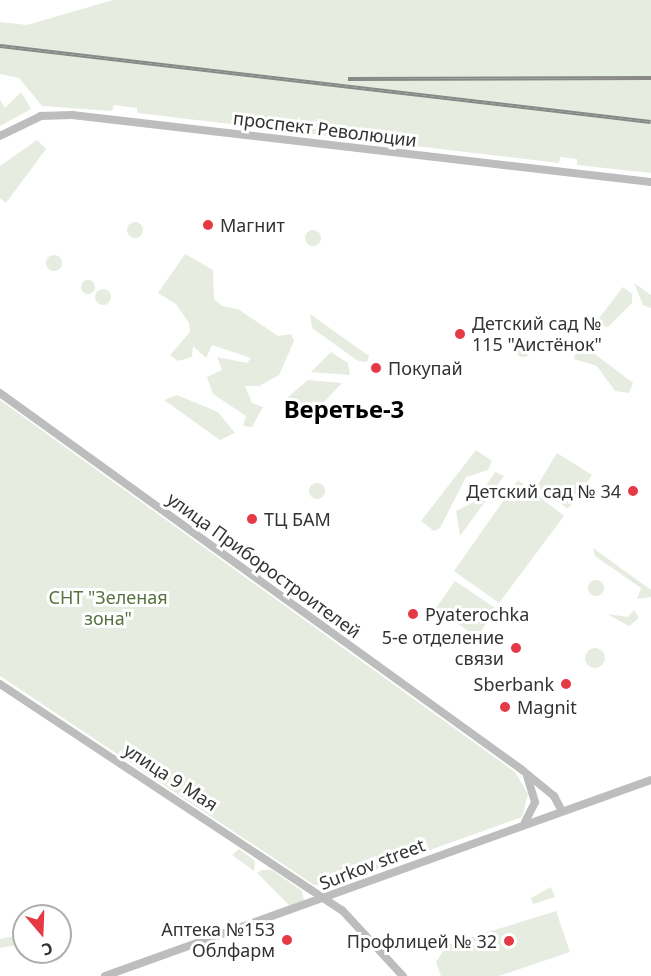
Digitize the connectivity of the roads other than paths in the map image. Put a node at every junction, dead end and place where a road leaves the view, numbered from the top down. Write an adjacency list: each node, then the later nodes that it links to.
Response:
1 (0, 136): 2 (main road, проспект Революции)
2 (651, 182)
3 (0, 393): 5 (main road, улица Приборостроителей)
4 (0, 684): 9 (main road, улица 9 Мая)
5 (521, 769): 7 (main road, улица Приборостроителей); 8 (main road)
6 (651, 780): 7 (main road, Surkov street)
7 (562, 811): 8 (main road, Surkov street)
8 (518, 826): 9 (main road, Surkov street)
9 (324, 898): 10 (main road, Surkov street); 11 (main road, улица 9 Мая)
10 (105, 976)
11 (403, 976)

